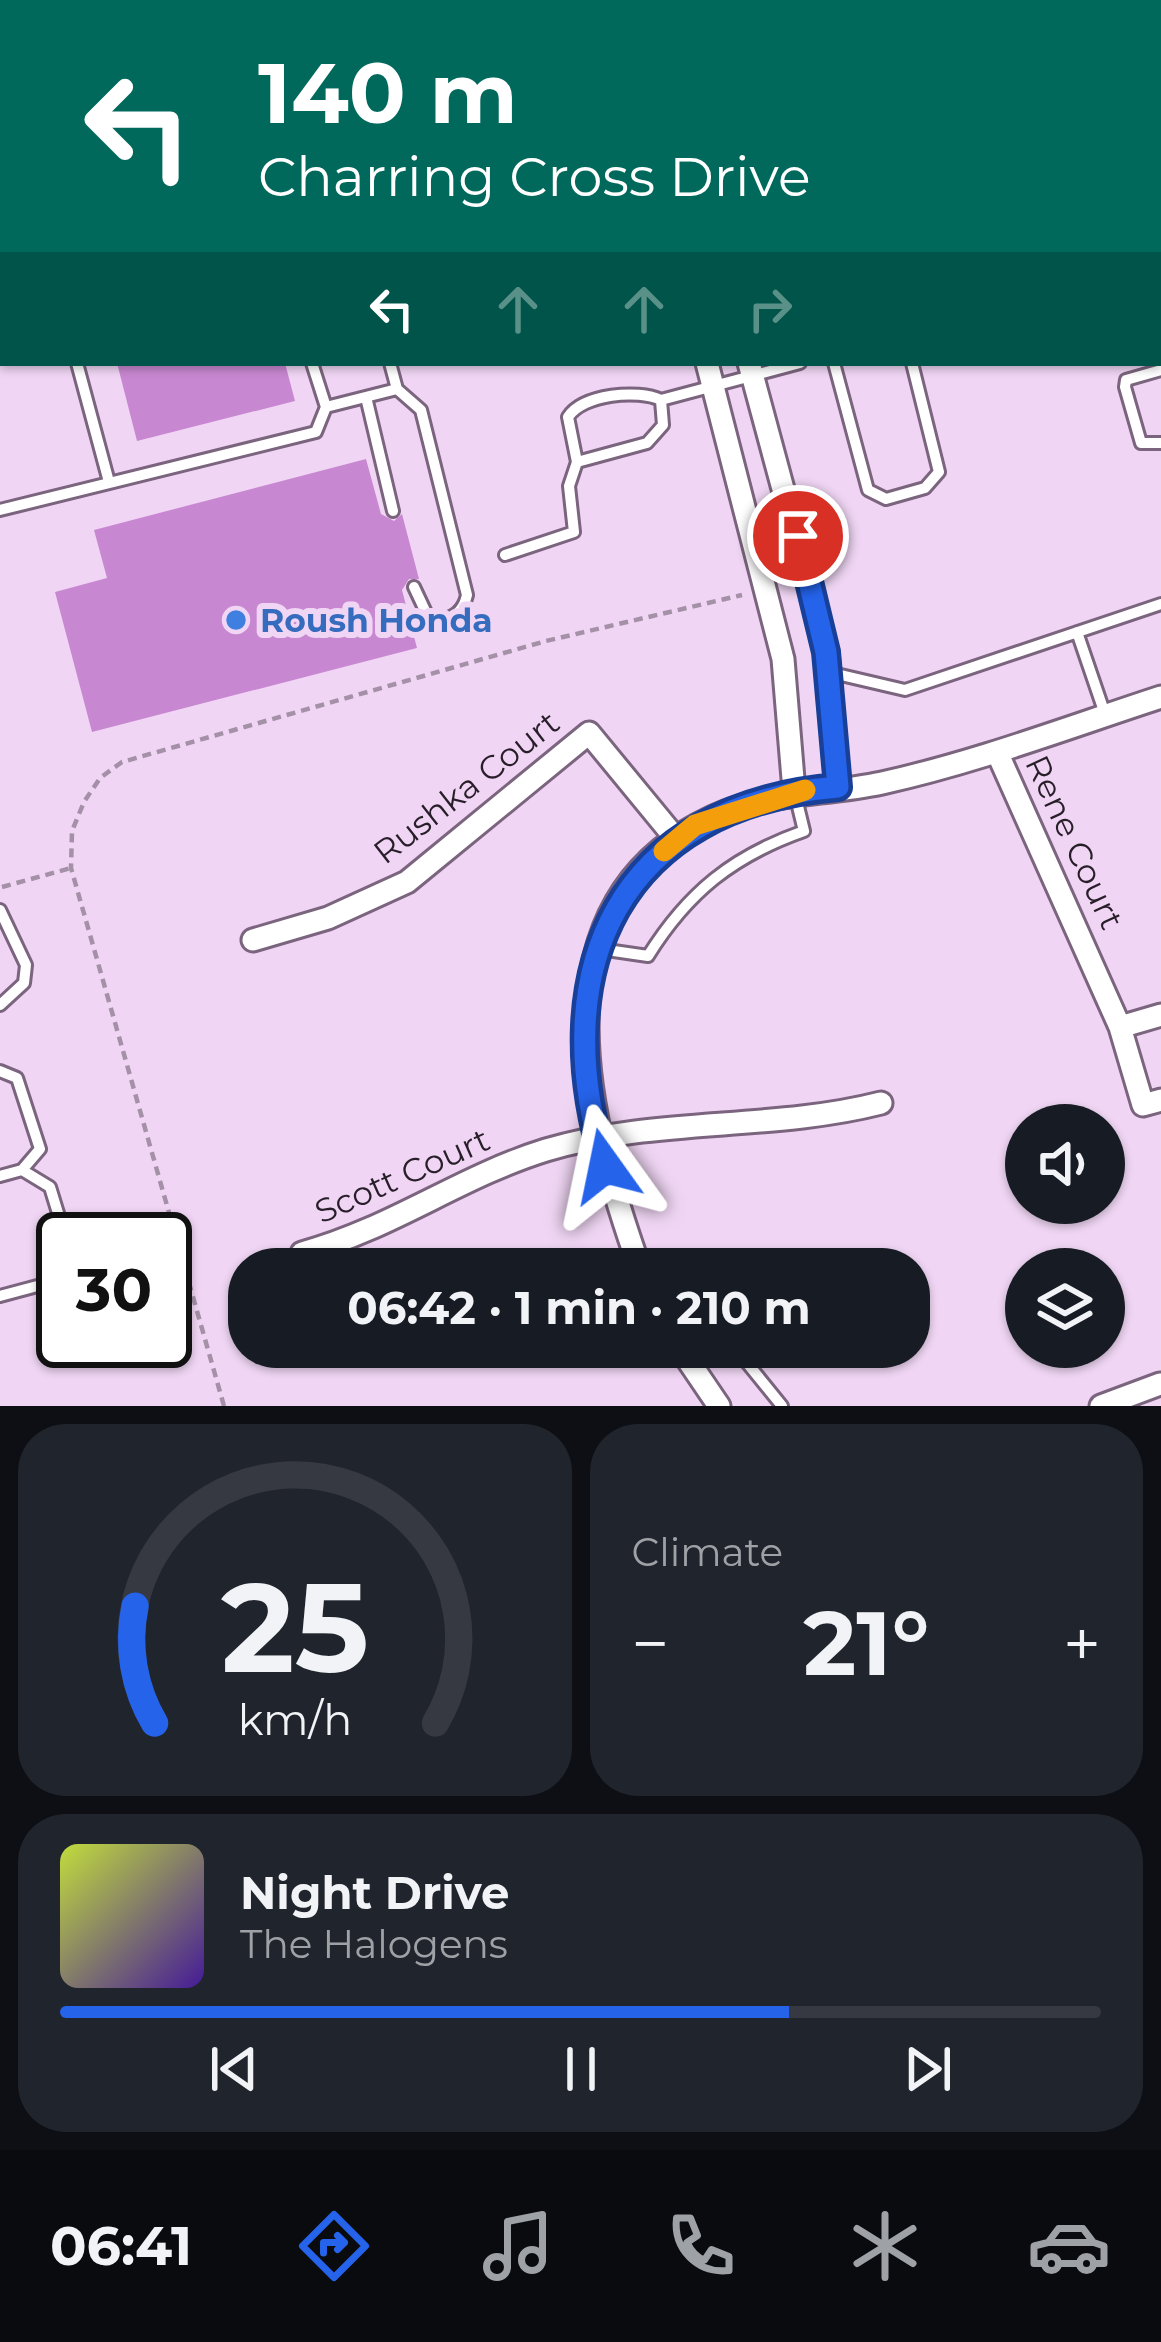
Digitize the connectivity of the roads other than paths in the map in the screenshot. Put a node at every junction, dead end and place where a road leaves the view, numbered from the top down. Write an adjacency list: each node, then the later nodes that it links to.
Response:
1 (78, 366): 16 (lane)
2 (313, 366): 13 (lane)
3 (394, 366): 10 (lane)
4 (708, 366): 9 (street)
5 (835, 366): 6 (lane)
6 (913, 366)
7 (751, 370): 9 (lane); 23 (street)
8 (1161, 370): 14 (lane)
9 (713, 387): 12 (lane); 28 (street)
10 (397, 389): 11 (lane); 20 (lane)
11 (366, 397): 13 (lane); 18 (lane)
12 (661, 400): 15 (lane); 15 (lane)
13 (326, 406): 16 (lane)
14 (1161, 443)
15 (577, 462): 19 (lane)
16 (109, 482): 17 (lane)
17 (0, 510)
18 (393, 511)
19 (505, 555)
20 (414, 587)
21 (1161, 604): 22 (lane)
22 (1077, 632): 23 (lane); 25 (lane)
23 (828, 672): 27 (street)
24 (1161, 697): 25 (street)
25 (1106, 715): 26 (street)
26 (997, 752): 27 (street); 35 (street, Rene Court)
27 (838, 787): 28 (street)
28 (794, 791): 29 (street); 32 (lane)
29 (677, 840): 31 (street, Rushka Court); 32 (street)
30 (0, 910): 33 (lane)
31 (253, 940)
32 (598, 948): 39 (street)
33 (0, 1005)
34 (1161, 1015): 35 (street)
35 (1120, 1027): 37 (street, Rene Court)
36 (0, 1071): 40 (lane)
37 (1161, 1100)
38 (881, 1103): 39 (street, Scott Court)
39 (597, 1138): 43 (street, Scott Court); 44 (street)
40 (22, 1170): 41 (lane); 42 (lane)
41 (0, 1176)
42 (57, 1212)
43 (317, 1248)
44 (633, 1248)
45 (36, 1283): 46 (lane)
46 (0, 1296)
47 (693, 1368): 50 (street)
48 (751, 1368): 51 (lane)
49 (1161, 1384): 52 (street)
50 (719, 1406)
51 (782, 1406)
52 (1101, 1406)

